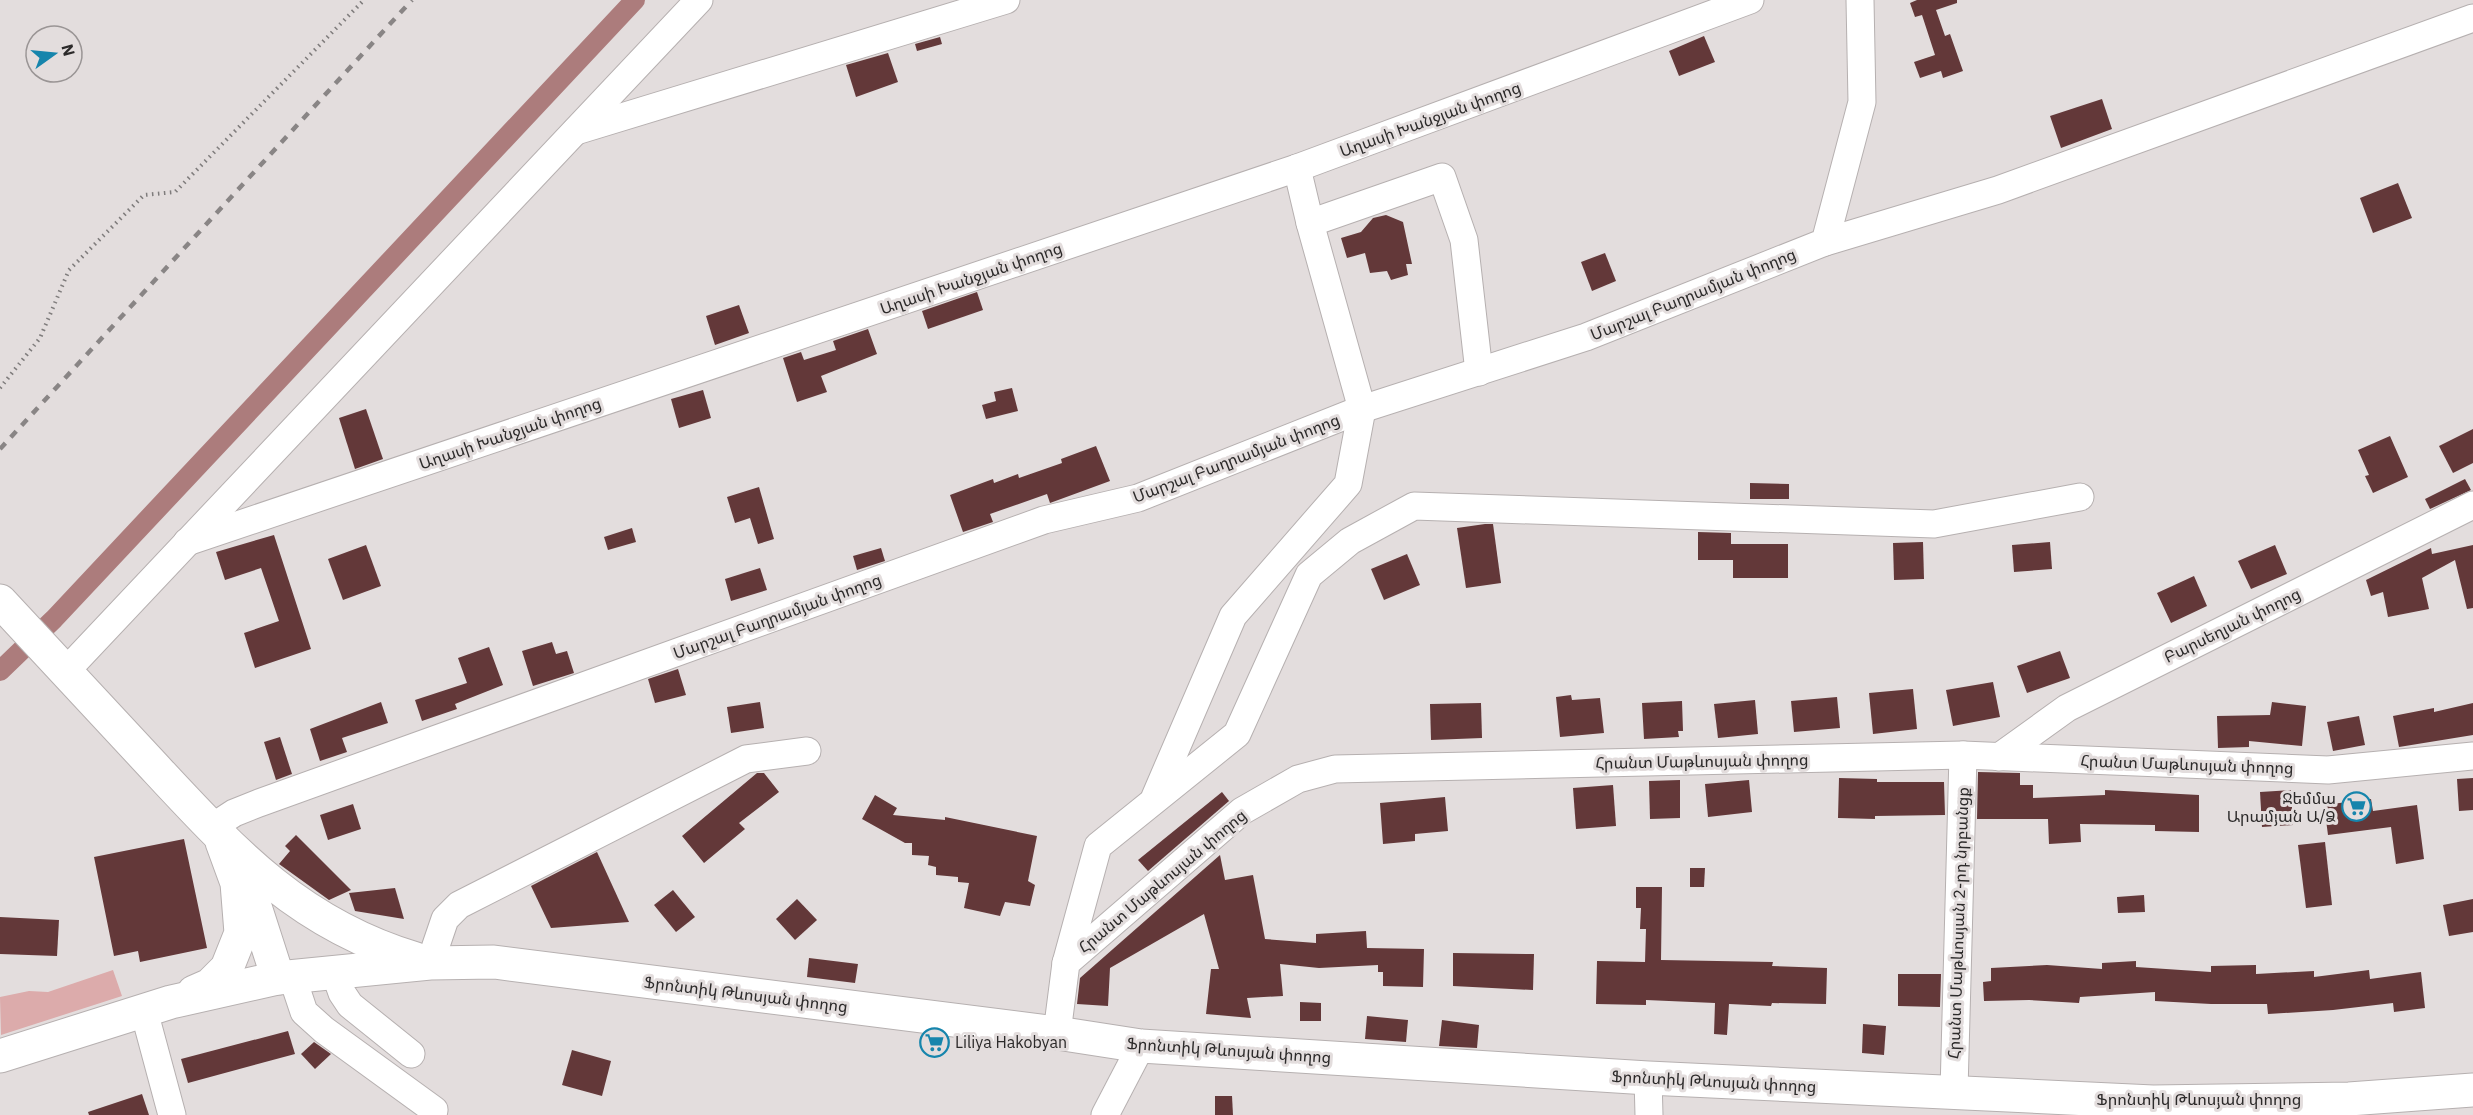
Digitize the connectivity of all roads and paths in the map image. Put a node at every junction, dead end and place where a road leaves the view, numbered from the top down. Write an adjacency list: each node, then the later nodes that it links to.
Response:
1 (364, 0): 12 (path)
2 (699, 0): 7 (street)
3 (1006, 0): 7 (street)
4 (1750, 0): 8 (street, Աղասի Խանջյան փողոց)
5 (1860, 0): 10 (street)
6 (2473, 18): 10 (street, Մարշալ Բաղրամյան փողոց)
7 (575, 132): 16 (street)
8 (1297, 168): 9 (street); 16 (street, Աղասի Խանջյան փողոց)
9 (1310, 224): 11 (street); 13 (street)
10 (1825, 242): 11 (street, Մարշալ Բաղրամյան փողոց)
11 (1479, 372): 13 (street, Մարշալ Բաղրամյան փողոց)
12 (0, 388)
13 (1362, 408): 23 (street); 24 (street, Մարշալ Բաղրամյան փողոց)
14 (2080, 497): 23 (street)
15 (2473, 505): 22 (street, Բարսեղյան փողոց)
16 (188, 542): 18 (street)
17 (9, 610): 18 (main road)
18 (60, 666): 24 (main road)
19 (807, 751): 25 (street)
20 (1963, 755): 22 (street, Հրանտ Մաթևոսյան փողոց); 26 (street, Հրանտ Մաթևոսյան փողոց); 36 (street, Հրանտ Մաթևոսյան 2-րդ նրբանցք)
21 (2473, 756): 22 (street, Հրանտ Մաթևոսյան փողոց)
22 (1999, 757)
23 (1154, 800): 26 (street)
24 (216, 833): 25 (main road); 28 (main road); 29 (main road)
25 (430, 963): 27 (main road, Ֆրոնտիկ Թևոսյան փողոց); 30 (main road, Ֆրոնտիկ Թևոսյան փողոց)
26 (1066, 963): 30 (street, Հրանտ Մաթևոսյան փողոց)
27 (335, 973): 28 (main road, Ֆրոնտիկ Թևոսյան փողոց); 32 (street)
28 (285, 977): 29 (main road, Ֆրոնտիկ Թևոսյան փողոց); 41 (street)
29 (157, 1007): 33 (main road, Ֆրոնտիկ Թևոսյան փողոց); 40 (street)
30 (1057, 1033): 31 (main road, Ֆրոնտիկ Թևոսյան փողոց)
31 (1141, 1046): 34 (main road, Ֆրոնտիկ Թևոսյան փողոց); 42 (street)
32 (411, 1054)
33 (0, 1056)
34 (1648, 1078): 36 (main road, Ֆրոնտիկ Թևոսյան փողոց); 43 (street)
35 (2473, 1090): 38 (main road, Ֆրոնտիկ Թևոսյան փողոց)
36 (1954, 1091): 37 (main road, Ֆրոնտիկ Թևոսյան փողոց)
37 (2072, 1106): 39 (main road, Ֆրոնտիկ Թևոսյան փողոց)
38 (2350, 1107): 39 (main road, Ֆրոնտիկ Թևոսյան փողոց)
39 (2222, 1108)
40 (172, 1115)
41 (433, 1115)
42 (1105, 1115)
43 (1649, 1115)

